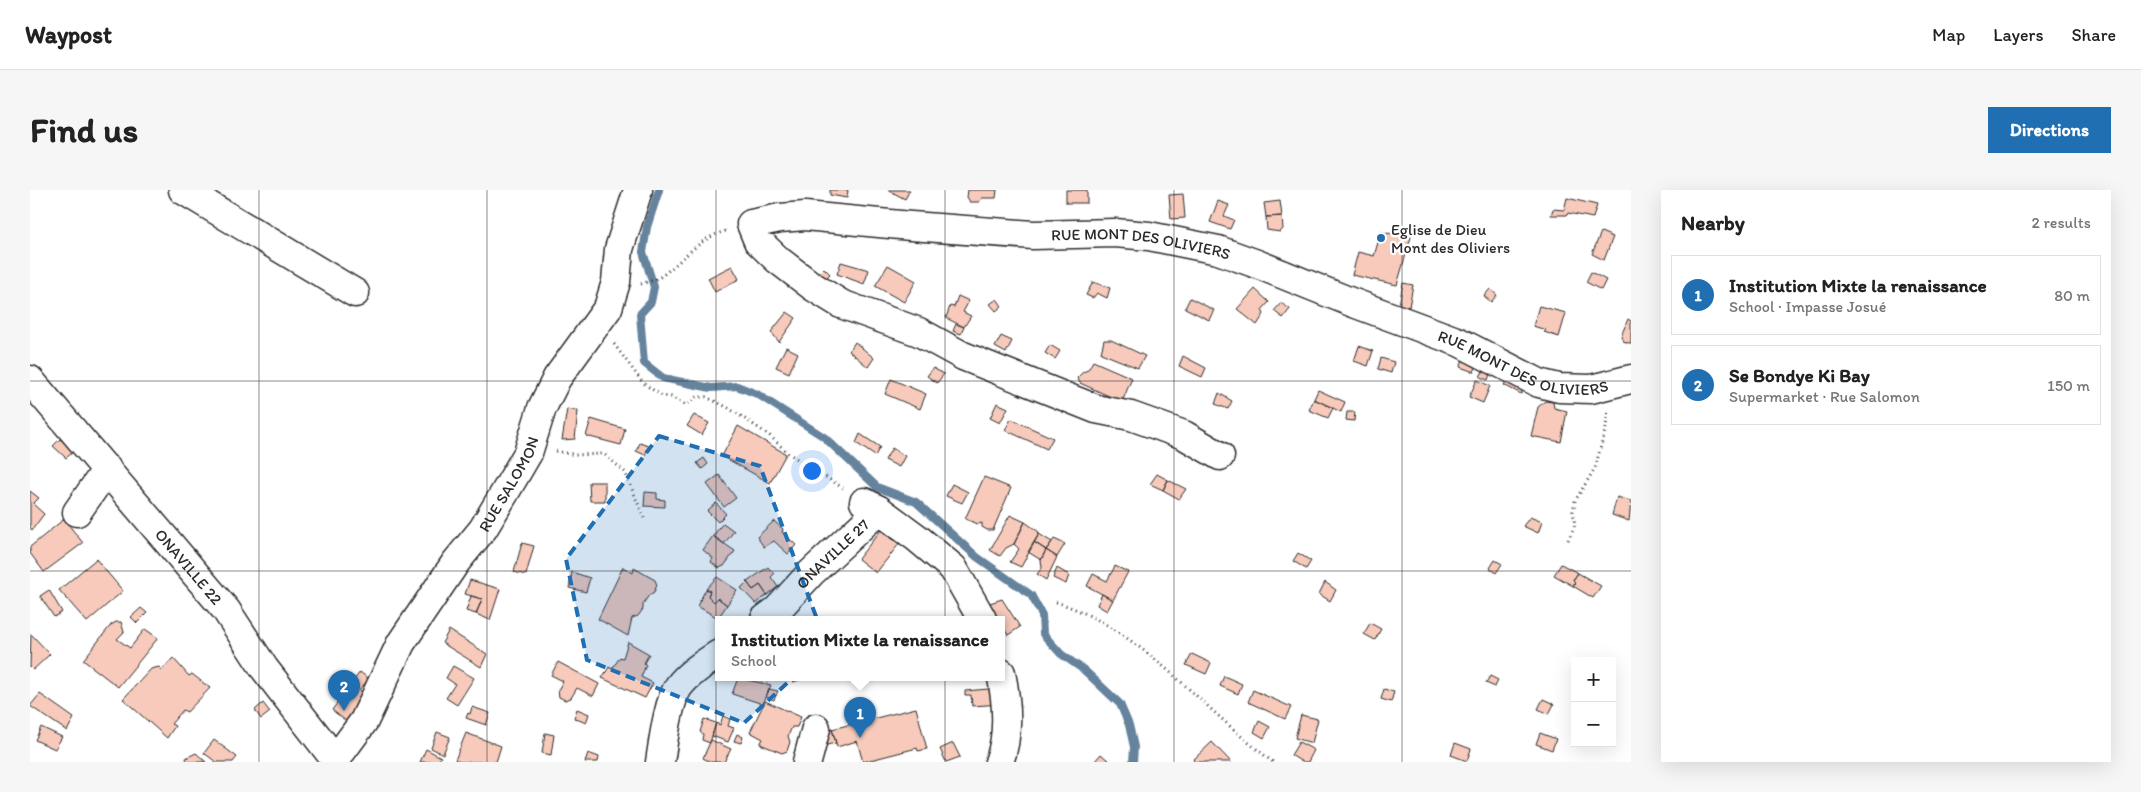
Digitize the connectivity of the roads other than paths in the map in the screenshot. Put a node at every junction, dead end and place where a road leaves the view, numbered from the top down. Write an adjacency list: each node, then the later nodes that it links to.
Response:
1 (183, 190): 3 (street)
2 (638, 190): 14 (street, RUE SALOMON)
3 (355, 293)
4 (30, 380): 7 (street, ONAVILLE 22)
5 (1621, 381): 6 (street, RUE MONT DES OLIVIERS)
6 (1220, 456)
7 (107, 469): 8 (street); 14 (street, ONAVILLE 22)
8 (77, 512)
9 (768, 616): 10 (street, ONAVILLE 27)
10 (980, 616)
11 (715, 657): 15 (street)
12 (1003, 681): 17 (street)
13 (816, 728): 16 (street)
14 (336, 760)
15 (660, 762)
16 (807, 762)
17 (999, 762)

